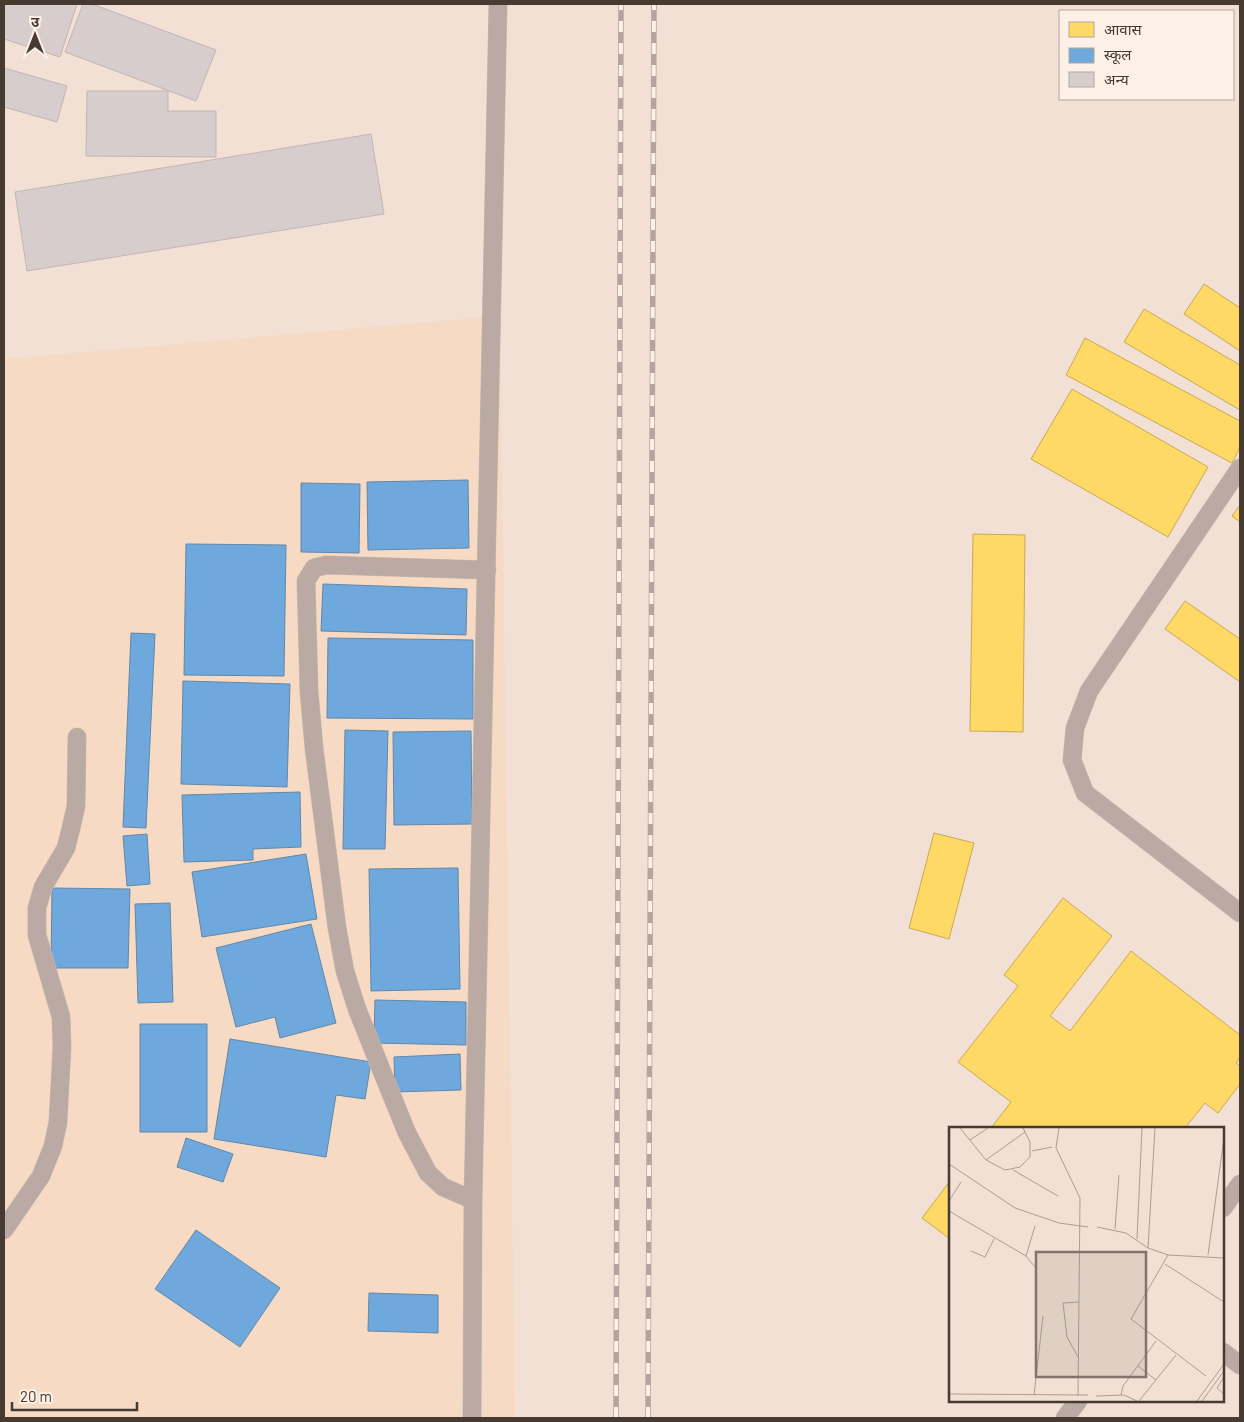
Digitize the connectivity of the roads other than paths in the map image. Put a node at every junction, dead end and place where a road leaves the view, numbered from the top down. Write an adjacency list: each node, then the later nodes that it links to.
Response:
1 (498, 4): 3 (lane)
2 (1240, 468): 5 (lane)
3 (486, 570): 7 (lane); 7 (lane)
4 (78, 736): 9 (lane)
5 (1240, 913)
6 (1240, 1184): 8 (lane)
7 (473, 1200): 13 (lane)
8 (1224, 1207)
9 (4, 1230)
10 (1224, 1353): 11 (lane)
11 (1240, 1365)
12 (1077, 1402): 14 (lane)
13 (472, 1418)
14 (1065, 1418)

